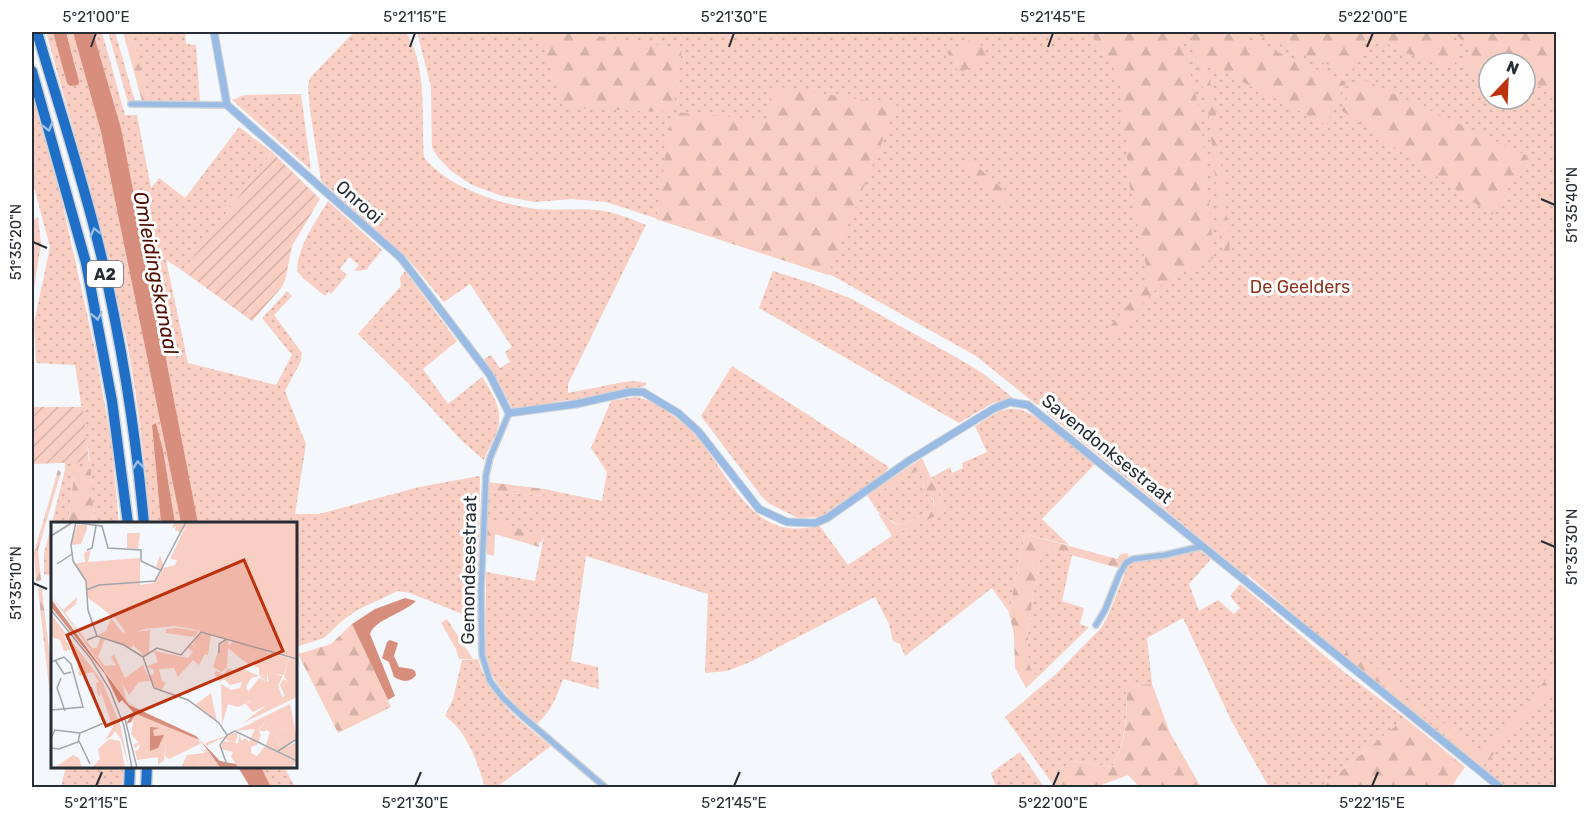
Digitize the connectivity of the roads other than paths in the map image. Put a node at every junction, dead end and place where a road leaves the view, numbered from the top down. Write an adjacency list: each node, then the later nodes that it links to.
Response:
1 (37, 32): 8 (highway, A2, one-way to 1)
2 (214, 32): 5 (street)
3 (32, 71): 7 (highway, A2, one-way to 7)
4 (131, 104): 5 (street)
5 (227, 105): 6 (street, Onrooi)
6 (509, 413): 9 (street, Savendonksestraat); 15 (street, Gemondesestraat)
7 (128, 522)
8 (144, 522)
9 (1203, 546): 10 (street); 16 (street, Savendonksestraat)
10 (1096, 625)
11 (130, 768): 13 (highway)
12 (147, 768): 14 (highway)
13 (129, 788)
14 (146, 788)
15 (606, 788)
16 (1501, 788)

